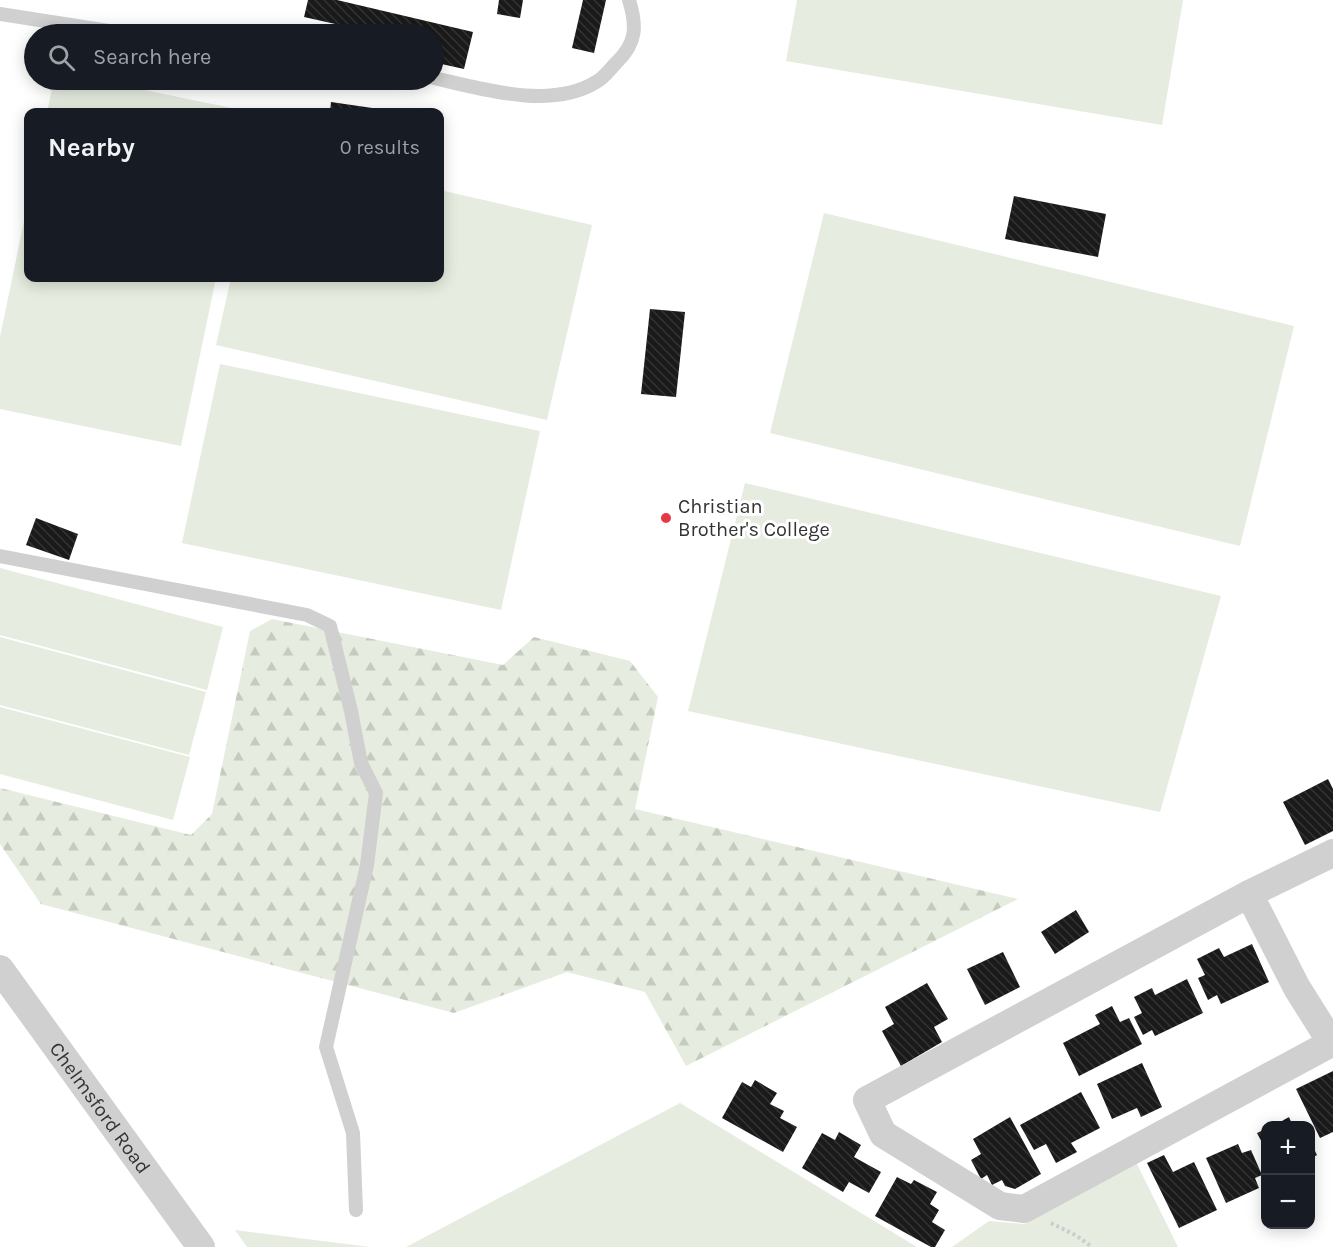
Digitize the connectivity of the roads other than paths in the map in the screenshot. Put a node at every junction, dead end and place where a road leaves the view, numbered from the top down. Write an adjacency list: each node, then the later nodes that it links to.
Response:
1 (629, 0): 4 (lane)
2 (0, 14): 3 (lane)
3 (64, 24)
4 (444, 80)
5 (0, 556): 10 (lane)
6 (1333, 852): 7 (street)
7 (1250, 894): 9 (street); 9 (street)
8 (0, 969): 11 (street, Chelmsford Road)
9 (1332, 1042)
10 (356, 1210)
11 (201, 1247)

